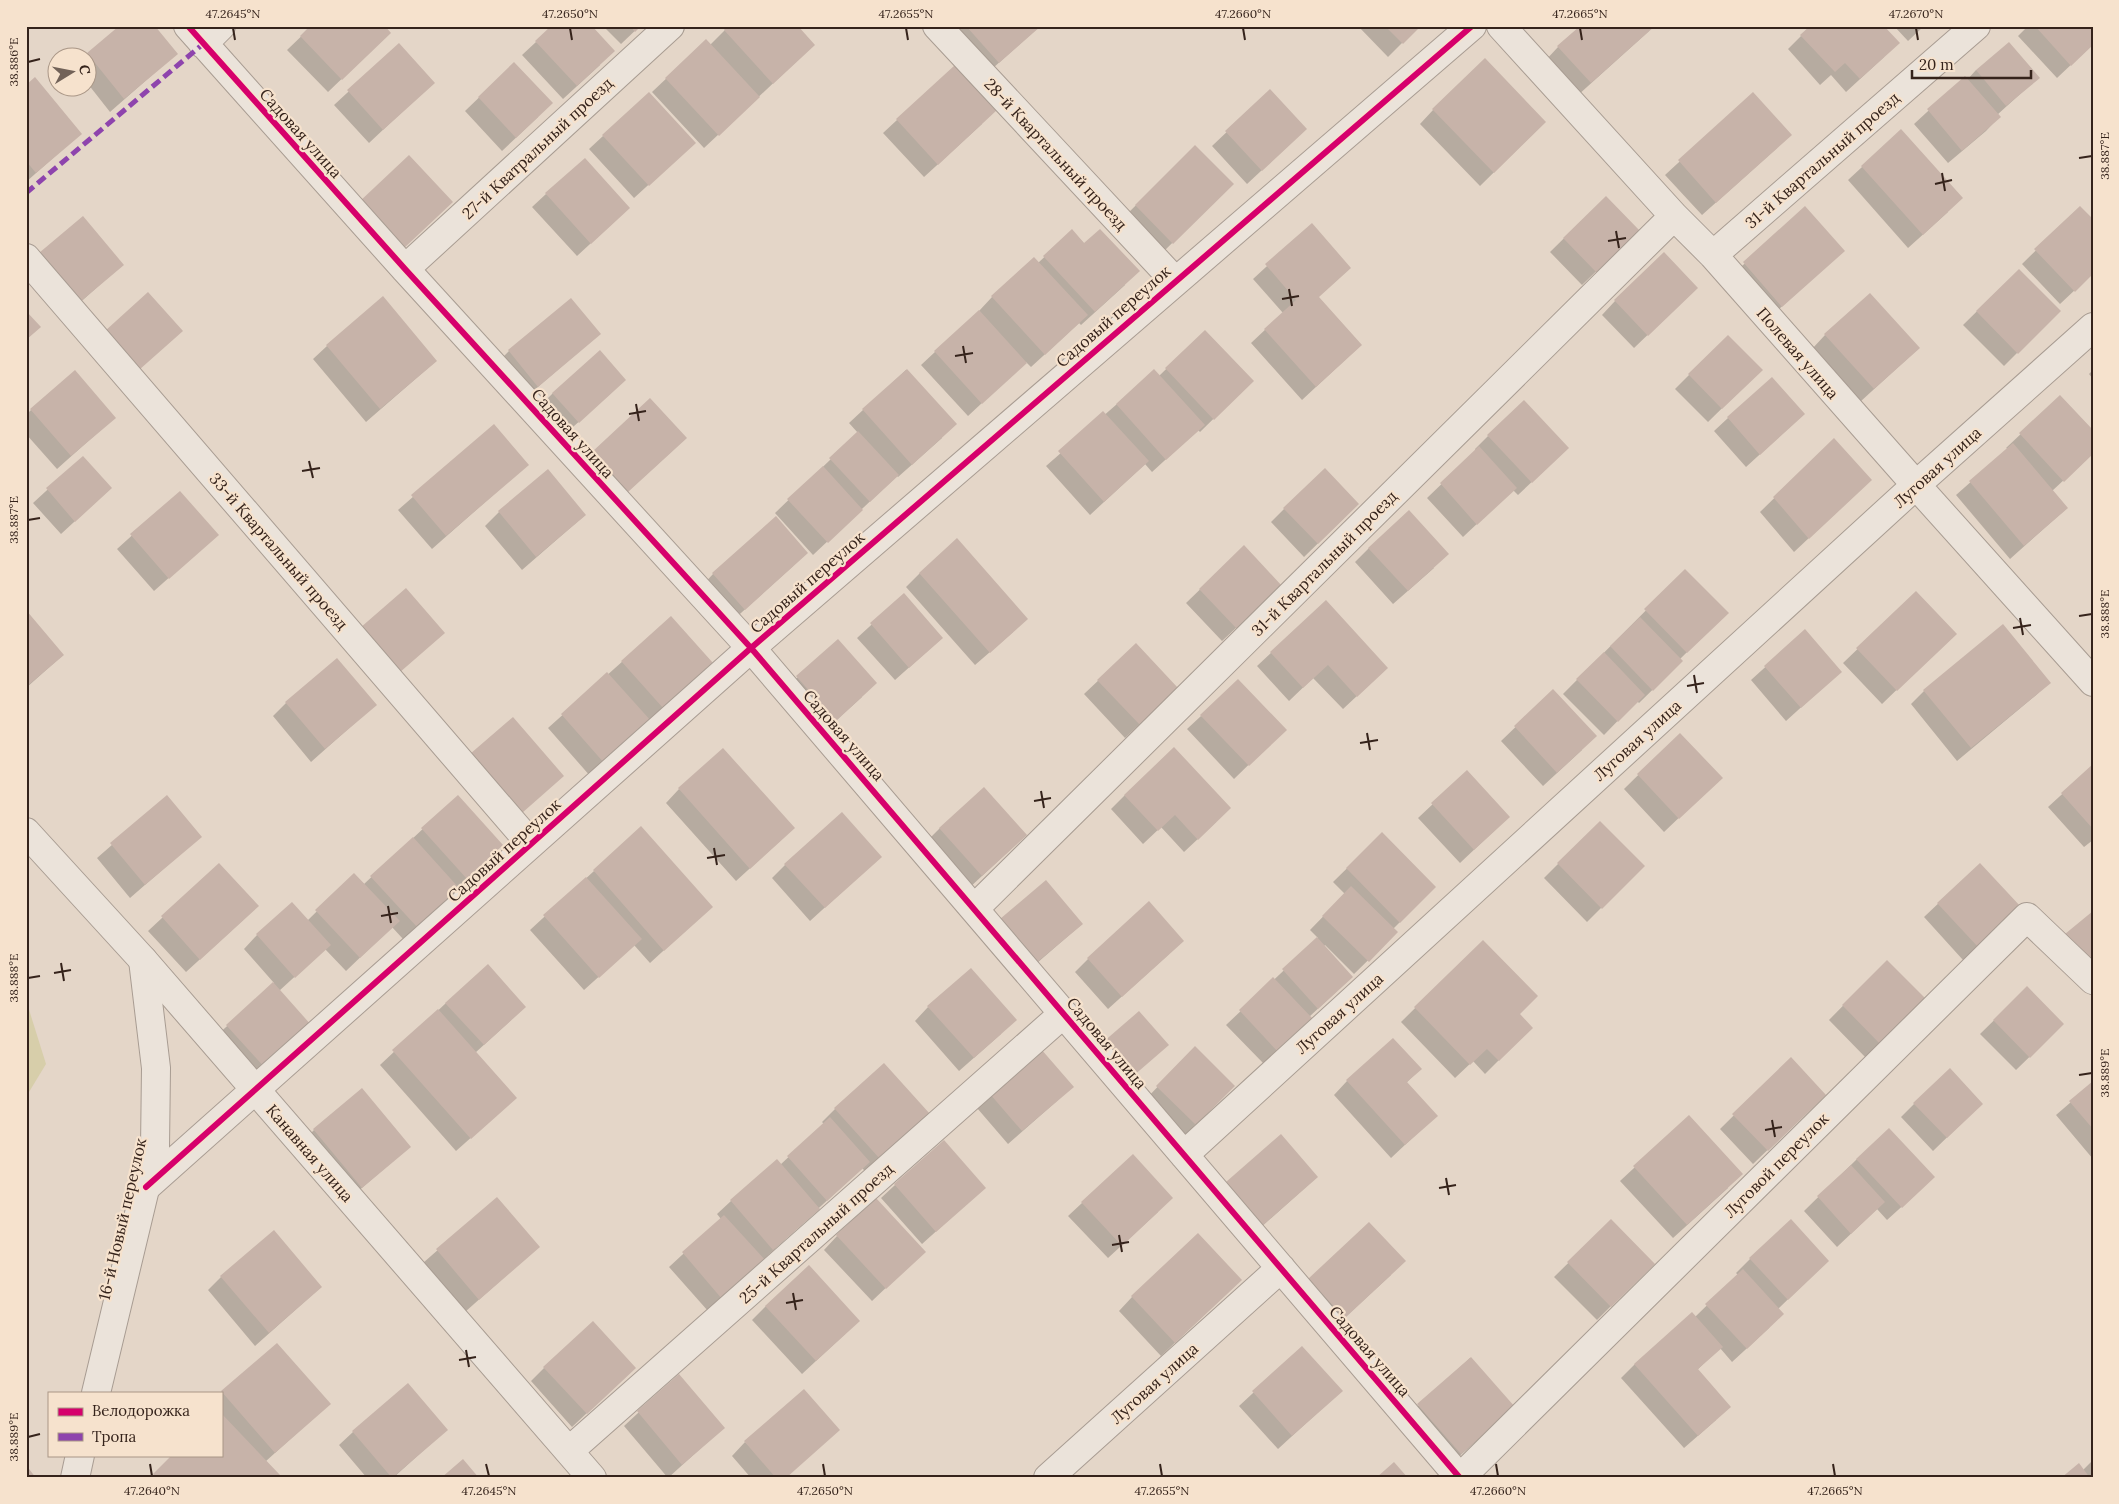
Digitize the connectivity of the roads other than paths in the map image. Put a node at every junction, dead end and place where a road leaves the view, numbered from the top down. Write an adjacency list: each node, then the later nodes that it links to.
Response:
1 (670, 26): 10 (street, 27-й Кватральный проезд)
2 (937, 26): 11 (street, 28-й Квартальный проезд)
3 (1472, 26): 11 (street, Садовый переулок)
4 (1501, 26): 7 (street, Полевая улица)
5 (1976, 26): 8 (street, 31-й Квартальный проезд)
6 (204, 32): 10 (street, Садовая улица)
7 (1674, 216): 8 (street, Полевая улица); 18 (street, 31-й Квартальный проезд)
8 (1713, 255): 13 (street, Полевая улица)
9 (26, 258): 17 (street, 33-й Квартальный проезд)
10 (405, 269): 14 (street, Садовая улица)
11 (1175, 281): 14 (street, Садовый переулок)
12 (2093, 327): 13 (street, Луговая улица)
13 (1916, 485): 15 (street, Полевая улица); 23 (street, Луговая улица)
14 (751, 648): 17 (street, Садовый переулок); 18 (street, Садовая улица)
15 (2093, 682)
16 (26, 832): 19 (street, Канавная улица)
17 (531, 844): 22 (street, Садовый переулок)
18 (974, 909): 21 (street, Садовая улица)
19 (143, 960): 22 (street, Канавная улица); 24 (street, 16-й Новый переулок)
20 (2093, 980): 32 (street, Луговой переулок)
21 (1063, 1014): 23 (street, Садовая улица); 27 (street, 25-й Квартальный проезд)
22 (255, 1090): 24 (street, Садовый переулок); 27 (street, Канавная улица)
23 (1184, 1155): 25 (street, Садовая улица)
24 (146, 1187): 26 (street, 16-й Новый переулок)
25 (1281, 1268): 31 (street, Луговая улица); 32 (street, Садовая улица)
26 (96, 1392)
27 (569, 1452): 30 (street, Канавная улица)
28 (80, 1456): 29 (street)
29 (75, 1478)
30 (592, 1478)
31 (1048, 1478)
32 (1460, 1478)

